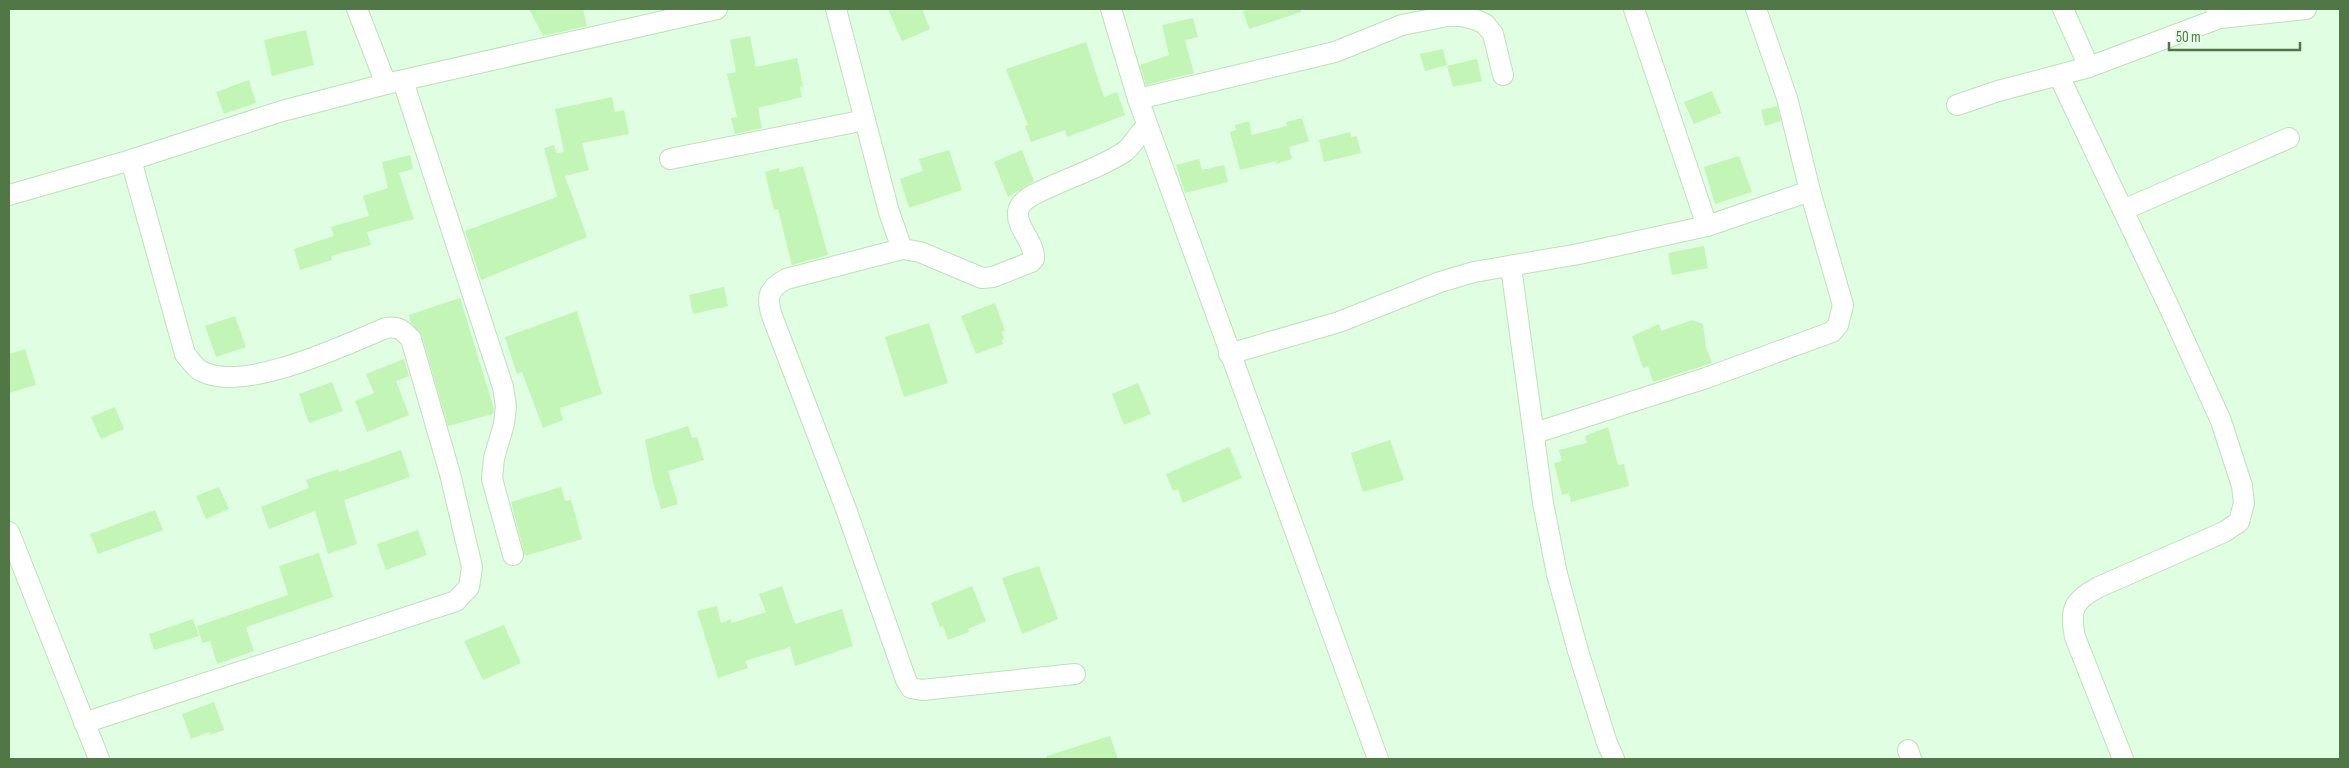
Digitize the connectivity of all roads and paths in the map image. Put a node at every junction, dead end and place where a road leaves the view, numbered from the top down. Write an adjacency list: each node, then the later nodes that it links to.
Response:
1 (357, 9): 13 (street)
2 (717, 9): 13 (street)
3 (836, 9): 16 (street)
4 (1111, 9): 14 (street)
5 (1634, 9): 24 (street)
6 (1756, 9): 21 (street)
7 (2063, 9): 10 (street)
8 (2306, 9): 9 (street)
9 (2218, 13): 10 (street)
10 (2089, 68): 12 (street)
11 (1502, 75): 14 (street)
12 (2059, 76): 15 (street); 23 (street)
13 (395, 82): 20 (street); 30 (street)
14 (1138, 99): 17 (street)
15 (1957, 105)
16 (865, 120): 19 (street); 25 (street)
17 (1148, 127): 25 (street); 27 (street)
18 (2289, 138): 23 (street)
19 (670, 159)
20 (131, 160): 22 (street); 32 (street)
21 (1810, 191): 24 (street); 28 (street)
22 (9, 195)
23 (2123, 210): 36 (street)
24 (1706, 226): 26 (street)
25 (902, 249): 31 (street)
26 (1512, 266): 27 (street); 28 (street)
27 (1229, 354): 34 (street)
28 (1534, 433): 35 (street)
29 (9, 532): 32 (street)
30 (513, 555)
31 (1075, 674)
32 (84, 723): 33 (street)
33 (99, 759)
34 (1378, 759)
35 (1614, 759)
36 (2123, 759)

